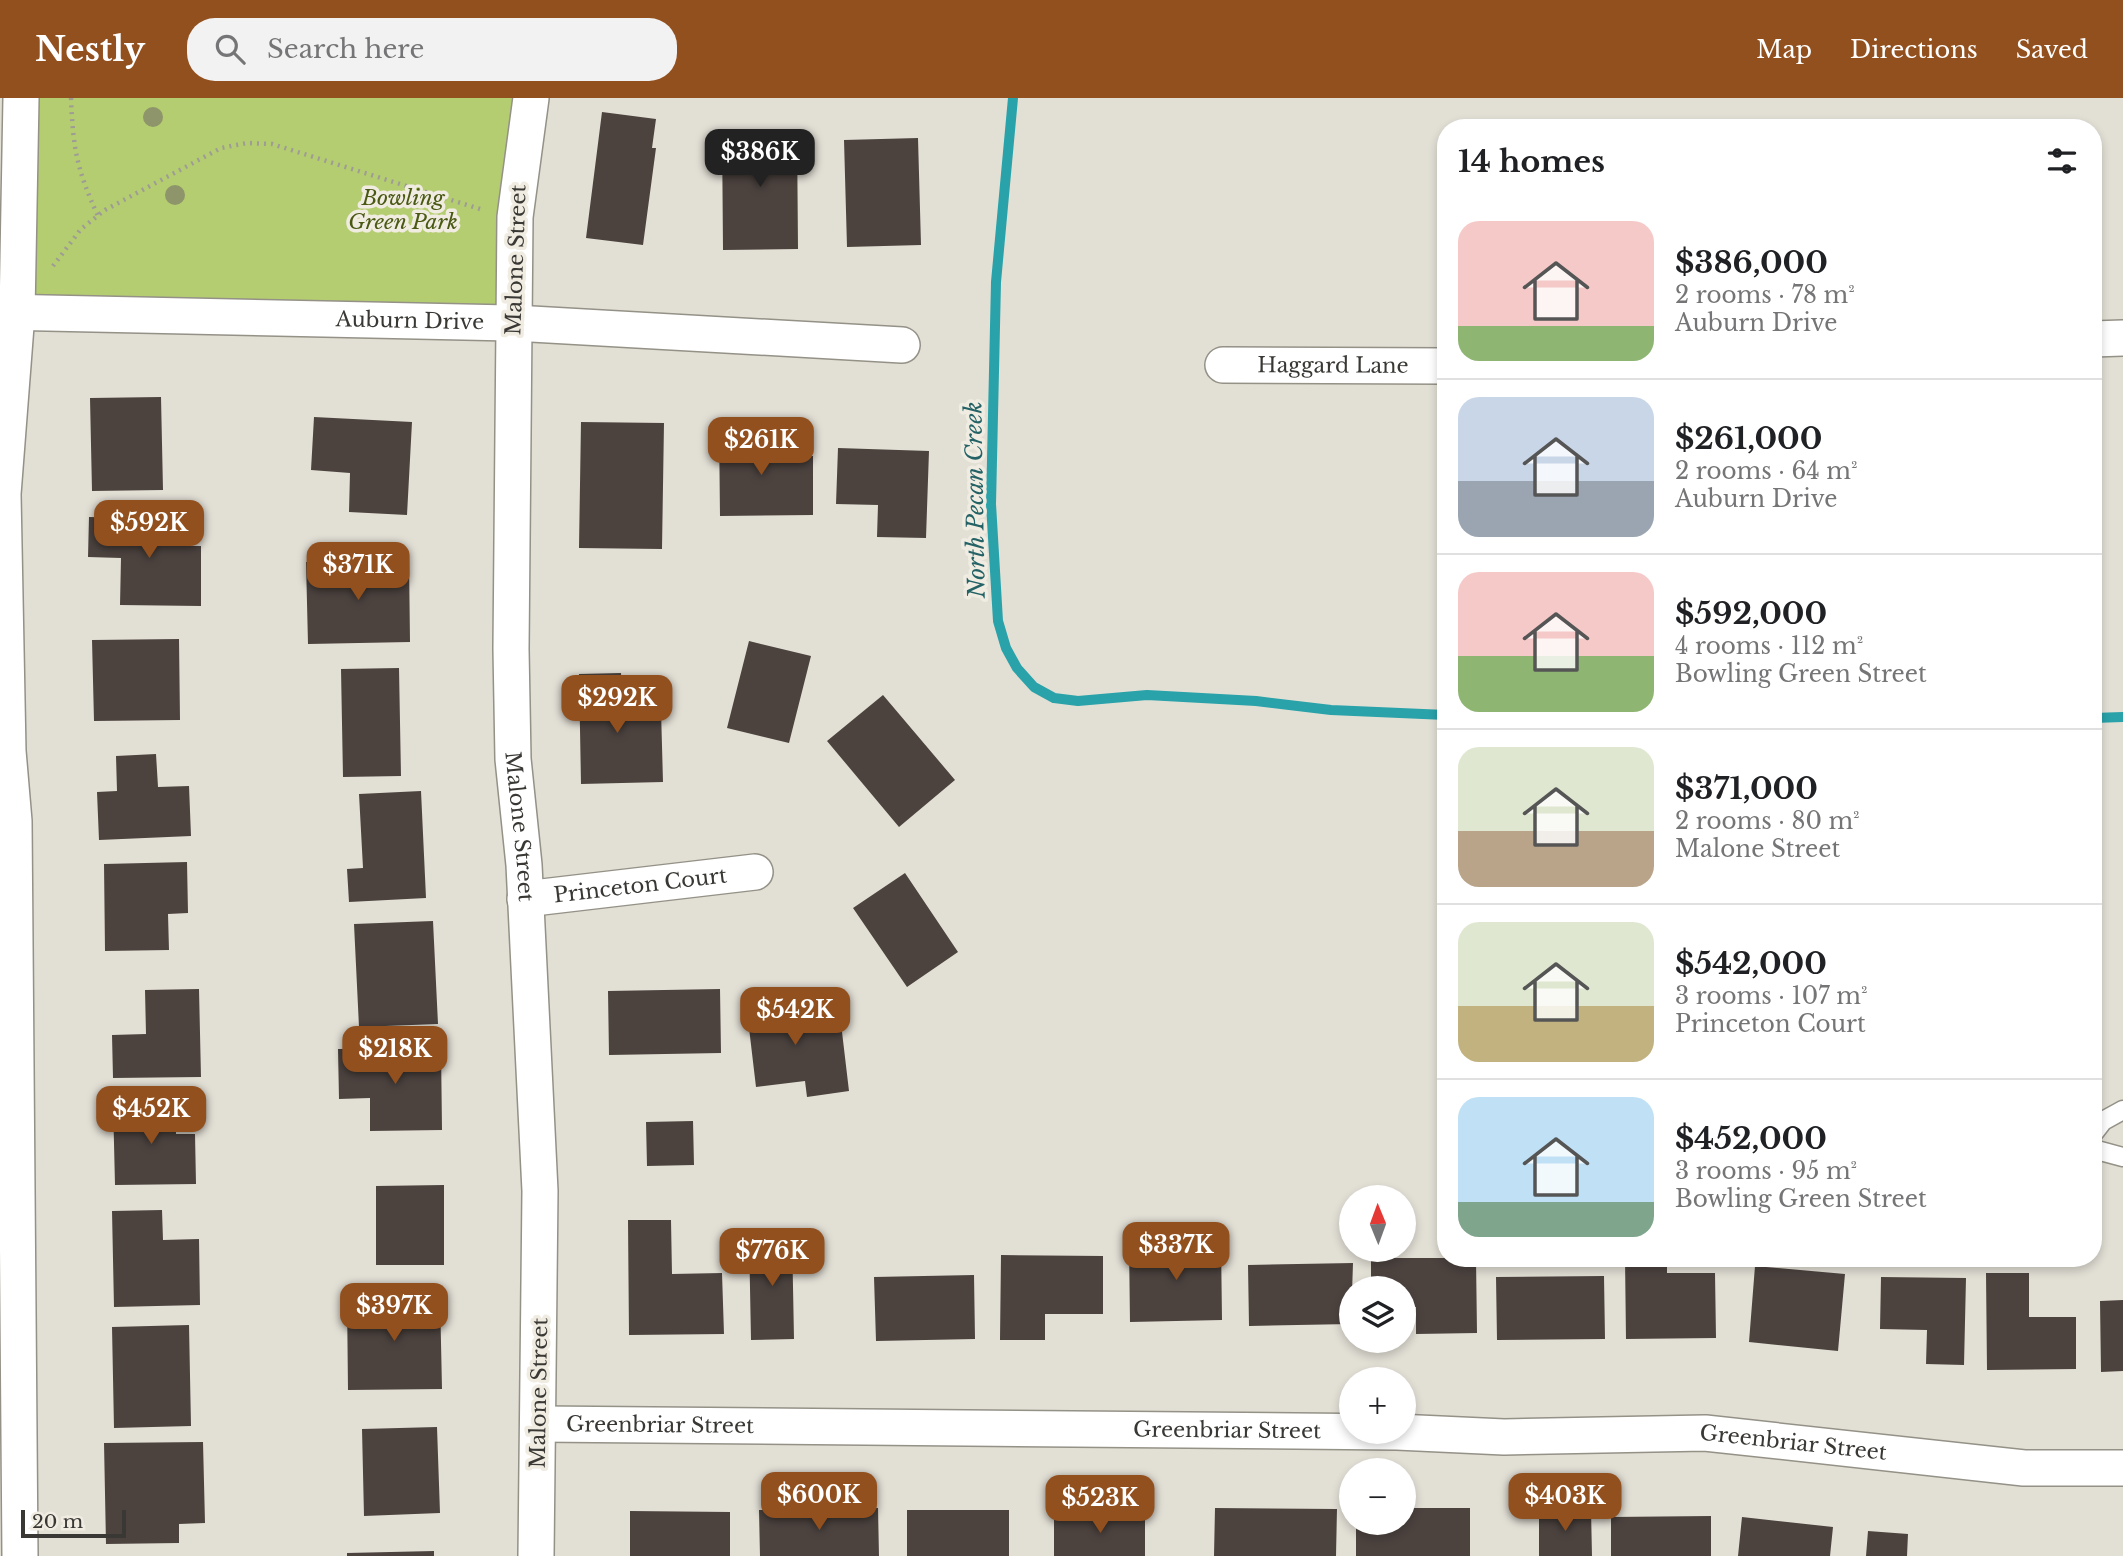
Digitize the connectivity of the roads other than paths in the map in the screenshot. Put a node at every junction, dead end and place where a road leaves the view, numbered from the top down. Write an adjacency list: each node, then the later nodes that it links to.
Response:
1 (21, 98): 3 (street)
2 (531, 98): 4 (street, Malone Street)
3 (8, 312): 4 (street, Auburn Drive); 10 (street)
4 (514, 323): 7 (street, Auburn Drive); 12 (street, Malone Street)
5 (2123, 338): 6 (street)
6 (2102, 339)
7 (902, 345)
8 (1223, 365): 9 (street, Haggard Lane)
9 (1437, 366)
10 (7, 821): 19 (street)
11 (755, 872): 12 (street, Princeton Court)
12 (525, 899): 17 (street, Malone Street)
13 (2123, 1110): 14 (lane)
14 (2102, 1123)
15 (2102, 1151): 16 (lane)
16 (2123, 1157)
17 (539, 1424): 18 (street, Greenbriar Street); 20 (street, Malone Street)
18 (2123, 1468)
19 (20, 1556)
20 (536, 1556)

